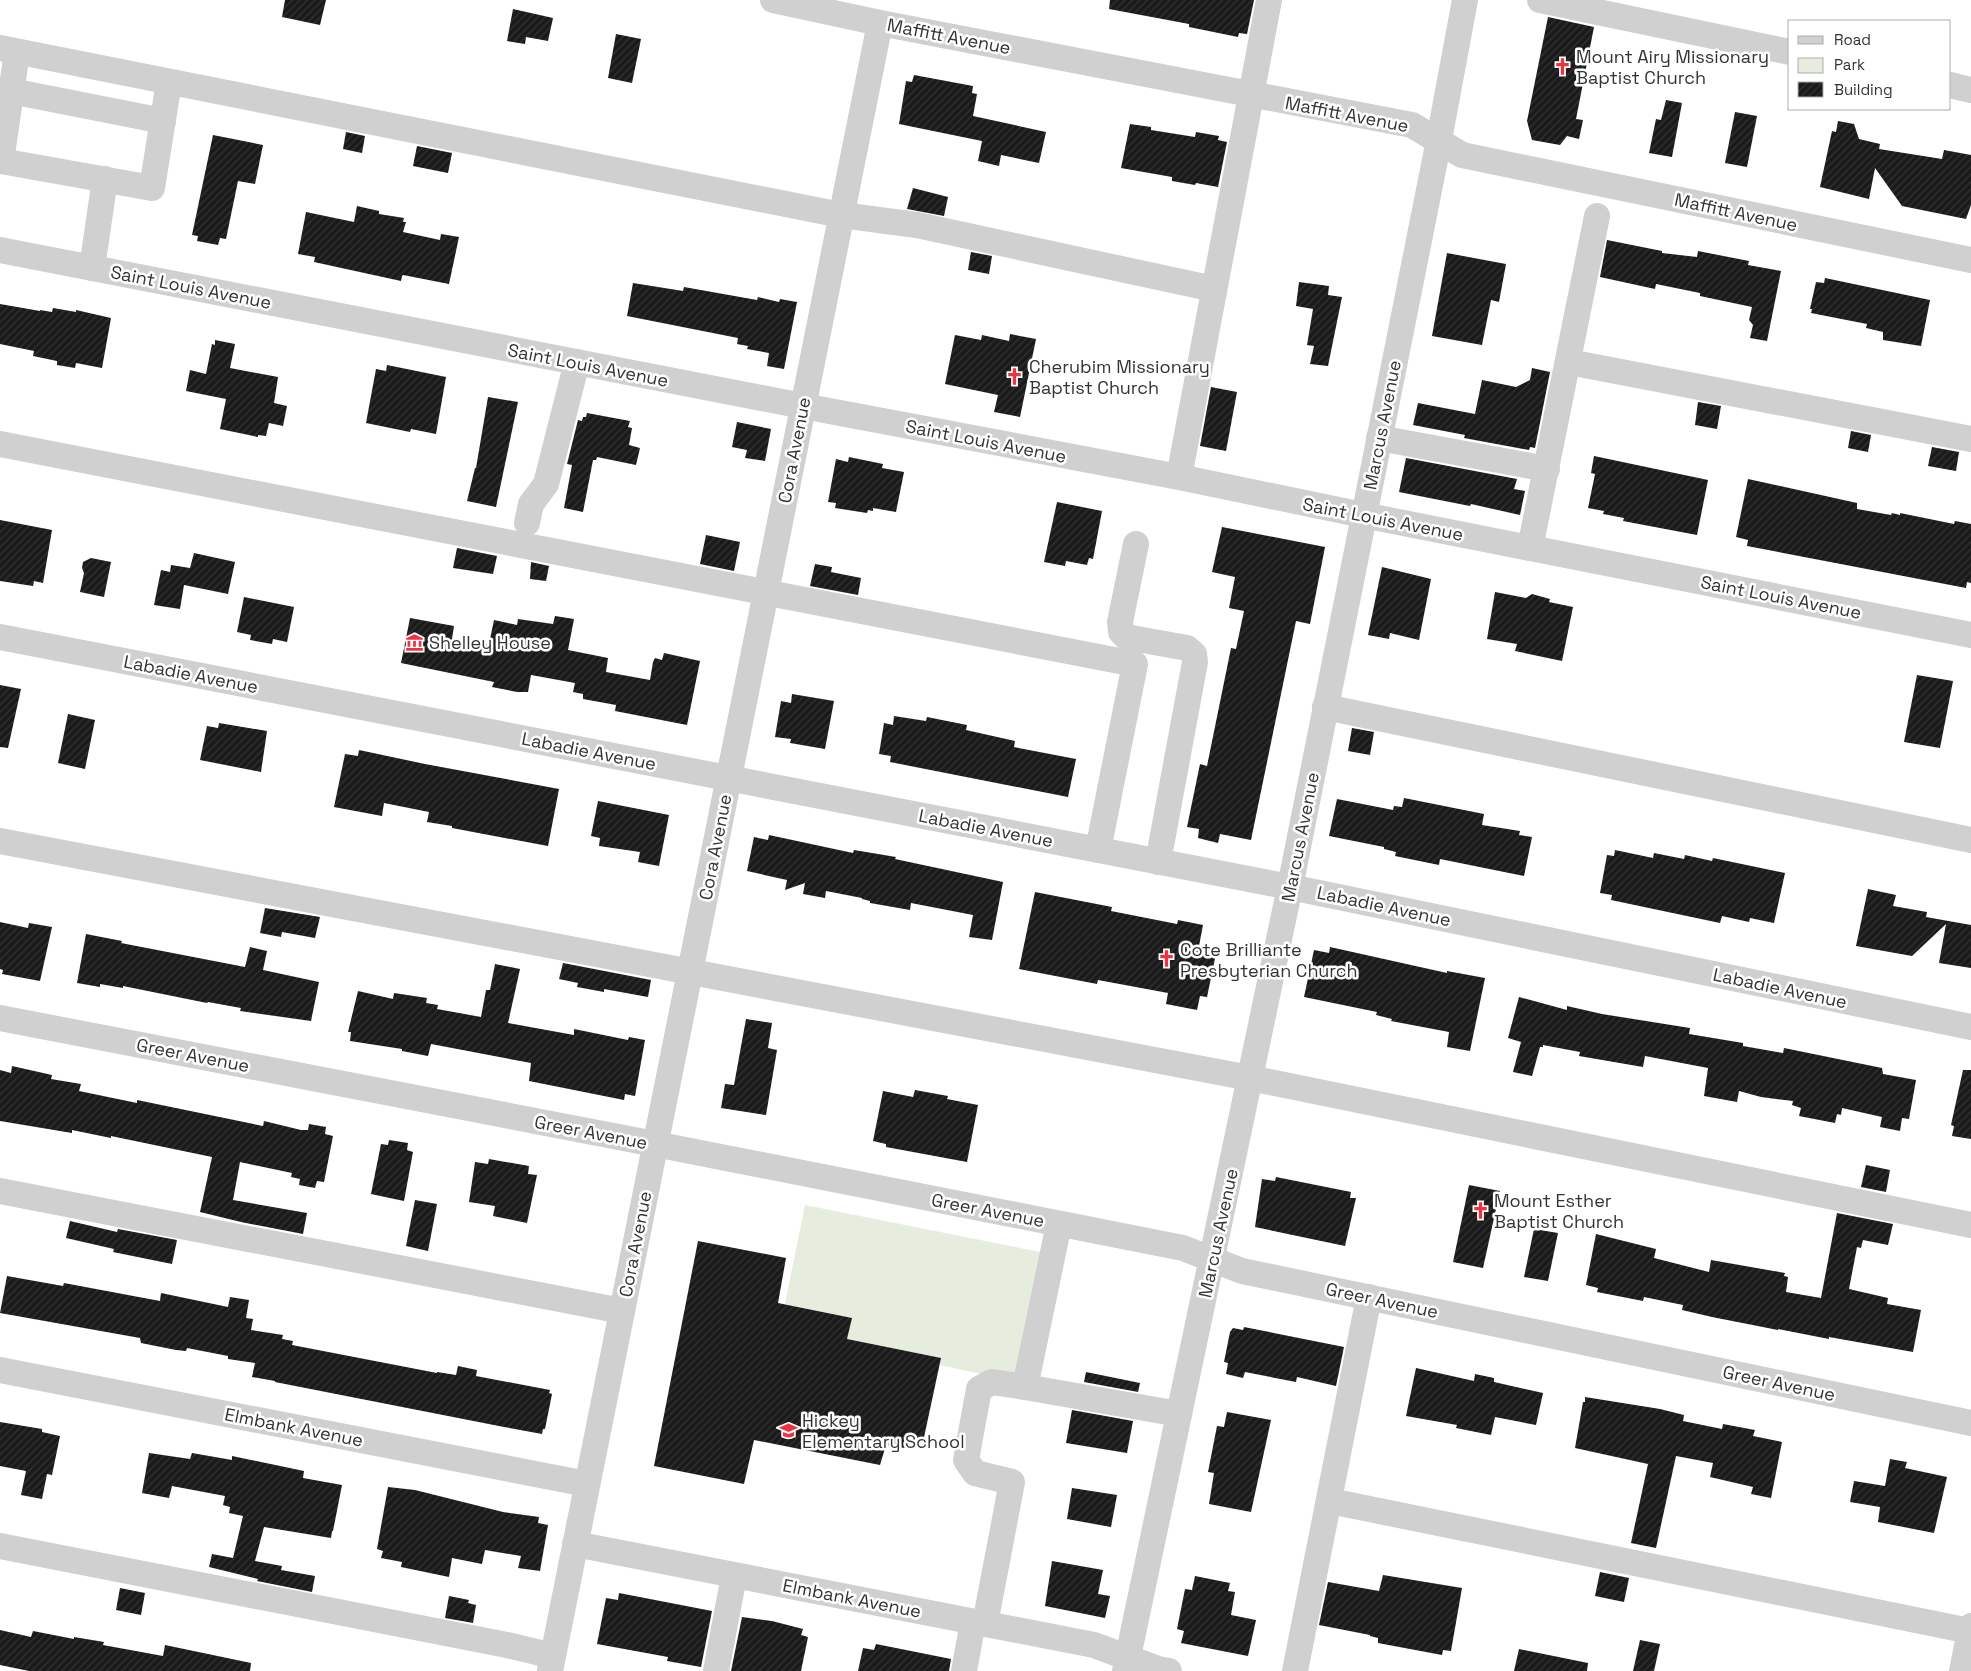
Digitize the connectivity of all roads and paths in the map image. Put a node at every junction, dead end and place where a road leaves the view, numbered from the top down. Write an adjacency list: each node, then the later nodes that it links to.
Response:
1 (773, 0): 5 (street, Maffitt Avenue)
2 (1269, 0): 12 (street)
3 (1465, 0): 14 (street, Marcus Avenue)
4 (1540, 0): 7 (street)
5 (880, 23): 12 (street, Maffitt Avenue); 16 (street, Cora Avenue)
6 (9, 50): 8 (street); 11 (street)
7 (1788, 52)
8 (169, 82): 13 (street); 16 (street)
9 (1951, 85): 10 (street)
10 (1971, 90)
11 (11, 91): 13 (street); 15 (street)
12 (1251, 95): 14 (street, Maffitt Avenue); 21 (street)
13 (163, 121): 15 (street)
14 (1439, 140): 19 (street, Maffitt Avenue); 25 (street, Marcus Avenue)
15 (105, 179): 20 (street)
16 (841, 215): 21 (street); 24 (street, Cora Avenue)
17 (1597, 216): 23 (street)
18 (0, 250): 20 (street, Saint Louis Avenue)
19 (1971, 260)
20 (92, 268): 22 (street, Saint Louis Avenue)
21 (1214, 289): 29 (street)
22 (576, 362): 24 (street, Saint Louis Avenue); 31 (street)
23 (1569, 362): 26 (street); 28 (street)
24 (803, 406): 29 (street, Saint Louis Avenue); 34 (street, Cora Avenue)
25 (1379, 438): 28 (street); 30 (street, Marcus Avenue)
26 (1971, 439)
27 (0, 444): 34 (street)
28 (1546, 469): 33 (street)
29 (1179, 477): 30 (street, Saint Louis Avenue)
30 (1363, 515): 33 (street, Saint Louis Avenue); 37 (street, Marcus Avenue)
31 (527, 523)
32 (1136, 544): 42 (street)
33 (1530, 548): 35 (street, Saint Louis Avenue)
34 (766, 593): 38 (street, Cora Avenue); 41 (street)
35 (1971, 634)
36 (0, 637): 38 (street, Labadie Avenue)
37 (1325, 707): 39 (street); 43 (street, Marcus Avenue)
38 (728, 778): 41 (street, Labadie Avenue); 44 (street, Cora Avenue)
39 (1971, 840)
40 (0, 841): 44 (street)
41 (1098, 850): 42 (street, Labadie Avenue)
42 (1158, 862): 43 (street, Labadie Avenue)
43 (1290, 887): 46 (street, Labadie Avenue); 47 (street, Marcus Avenue)
44 (690, 972): 47 (street); 48 (street, Cora Avenue)
45 (0, 1018): 48 (street, Greer Avenue)
46 (1971, 1027)
47 (1250, 1078): 51 (street); 52 (street, Marcus Avenue)
48 (655, 1144): 50 (street, Greer Avenue); 54 (street, Cora Avenue)
49 (0, 1191): 54 (street)
50 (1059, 1224): 52 (street, Greer Avenue); 56 (street)
51 (1971, 1225)
52 (1212, 1260): 53 (street, Greer Avenue); 57 (street, Marcus Avenue)
53 (1369, 1297): 58 (street, Greer Avenue); 60 (street)
54 (622, 1311): 59 (street, Cora Avenue)
55 (0, 1370): 59 (street, Elmbank Avenue)
56 (1025, 1387): 57 (street); 64 (street)
57 (1180, 1414): 67 (street, Marcus Avenue)
58 (1971, 1423)
59 (587, 1484): 61 (street, Cora Avenue)
60 (1330, 1501): 65 (street); 71 (street)
61 (575, 1544): 63 (street, Elmbank Avenue); 66 (street, Cora Avenue)
62 (0, 1546): 66 (street)
63 (734, 1576): 64 (street, Elmbank Avenue); 68 (street)
64 (979, 1623): 67 (street, Elmbank Avenue); 69 (street)
65 (1970, 1629): 72 (street)
66 (551, 1664)
67 (1126, 1664): 70 (street, Elmbank Avenue)
68 (716, 1671)
69 (964, 1671)
70 (1169, 1671)
71 (1295, 1671)
72 (1962, 1671)

